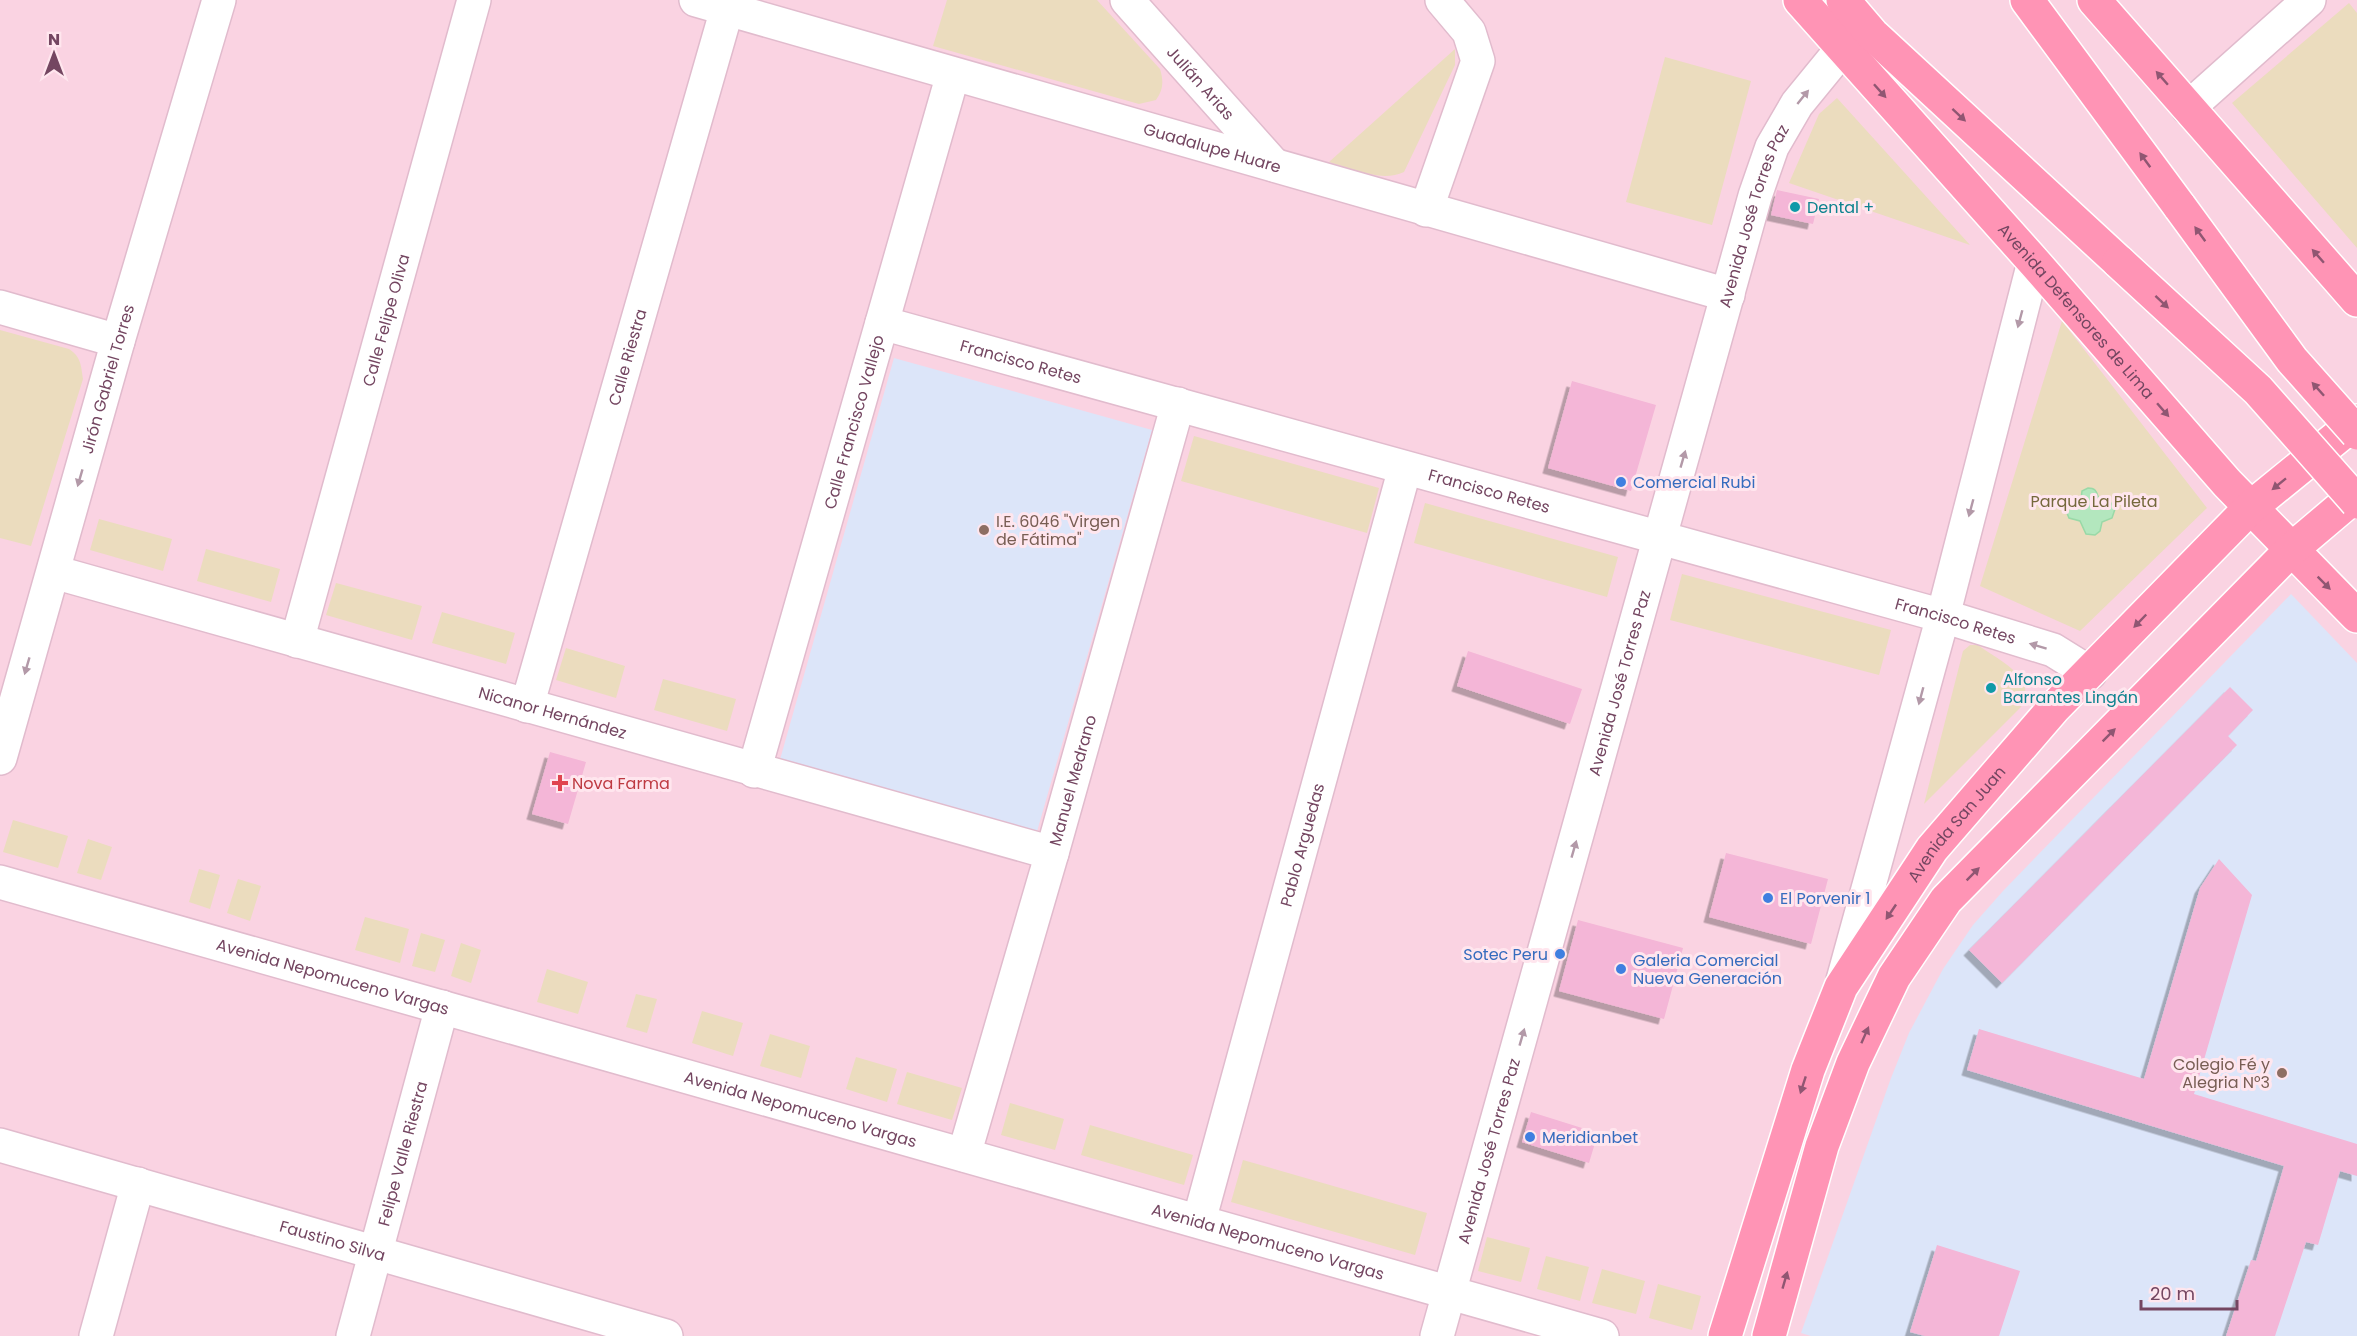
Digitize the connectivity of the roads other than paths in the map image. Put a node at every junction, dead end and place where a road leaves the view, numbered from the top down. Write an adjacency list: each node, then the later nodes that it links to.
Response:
1 (219, 0): 22 (street, Jirón Gabriel Torres)
2 (474, 0): 35 (street, Calle Felipe Oliva)
3 (696, 0): 11 (street, Guadalupe Huare)
4 (1127, 0): 15 (street, Julián Arias)
5 (1442, 0): 16 (street)
6 (1800, 0): 12 (main road, Avenida Defensores de Lima)
7 (1843, 0): 28 (main road, one-way to 28, bridge)
8 (2027, 0): 25 (main road, one-way to 8, bridge)
9 (2094, 0): 14 (main road, one-way to 9)
10 (2309, 0): 14 (street)
11 (727, 9): 13 (street, Guadalupe Huare); 37 (street, Calle Riestra)
12 (1842, 49): 17 (main road, Avenida Defensores de Lima, one-way to 17); 18 (street, Avenida José Torres Paz, one-way to 12)
13 (953, 74): 15 (street, Guadalupe Huare); 21 (street, Calle Francisco Vallejo)
14 (2188, 108): 19 (main road, one-way to 14)
15 (1274, 165): 16 (street, Guadalupe Huare)
16 (1426, 210): 18 (street, Guadalupe Huare)
17 (2034, 262): 29 (main road, Avenida Defensores de Lima, one-way to 29); 33 (street, one-way to 33)
18 (1728, 295): 30 (street, Avenida José Torres Paz, one-way to 18)
19 (2357, 300)
20 (0, 308): 22 (street)
21 (882, 323): 23 (street, Francisco Retes); 39 (street, Calle Francisco Vallejo)
22 (118, 341): 32 (street, Jirón Gabriel Torres, one-way to 32)
23 (1178, 404): 26 (street, Francisco Retes); 40 (street, Manuel Medrano)
24 (2357, 421): 29 (main road, Avenida San Juan, one-way to 29)
25 (2357, 433)
26 (1405, 468): 30 (street, Francisco Retes); 47 (street, Pablo Arguedas)
27 (2357, 494): 31 (main road)
28 (2357, 502)
29 (2250, 508): 31 (main road, Avenida Defensores de Lima); 36 (main road, Avenida San Juan, one-way to 36)
30 (1661, 537): 33 (street, Francisco Retes); 49 (street, Avenida José Torres Paz, one-way to 30)
31 (2291, 550): 34 (main road, Avenida Defensores de Lima, one-way to 34); 57 (main road, one-way to 31)
32 (54, 572): 35 (street, Nicanor Hernández); 38 (street, Jirón Gabriel Torres, one-way to 38)
33 (1943, 616): 36 (street, Francisco Retes, one-way to 33); 42 (street, one-way to 42)
34 (2357, 616)
35 (297, 641): 37 (street, Nicanor Hernández)
36 (2090, 673): 42 (main road, Avenida San Juan, one-way to 42)
37 (527, 706): 39 (street, Nicanor Hernández)
38 (0, 758)
39 (754, 771): 40 (street, Nicanor Hernández)
40 (1052, 853): 45 (street, Manuel Medrano)
41 (0, 882): 43 (street, Avenida Nepomuceno Vargas)
42 (1841, 987): 56 (main road, Avenida San Juan, one-way to 56)
43 (442, 1007): 45 (street, Avenida Nepomuceno Vargas); 48 (street, Felipe Valle Riestra)
44 (0, 1145): 46 (street, Faustino Silva)
45 (964, 1155): 47 (street, Avenida Nepomuceno Vargas)
46 (138, 1184): 48 (street, Faustino Silva); 51 (street)
47 (1199, 1221): 49 (street, Avenida Nepomuceno Vargas)
48 (375, 1253): 50 (street, Faustino Silva); 52 (street, Felipe Valle Riestra)
49 (1450, 1293): 54 (street, Avenida José Torres Paz); 55 (street, Avenida Nepomuceno Vargas)
50 (615, 1329): 53 (street, Faustino Silva)
51 (96, 1336)
52 (353, 1336)
53 (666, 1336)
54 (1437, 1336)
55 (1602, 1336)
56 (1725, 1336)
57 (1769, 1336)

